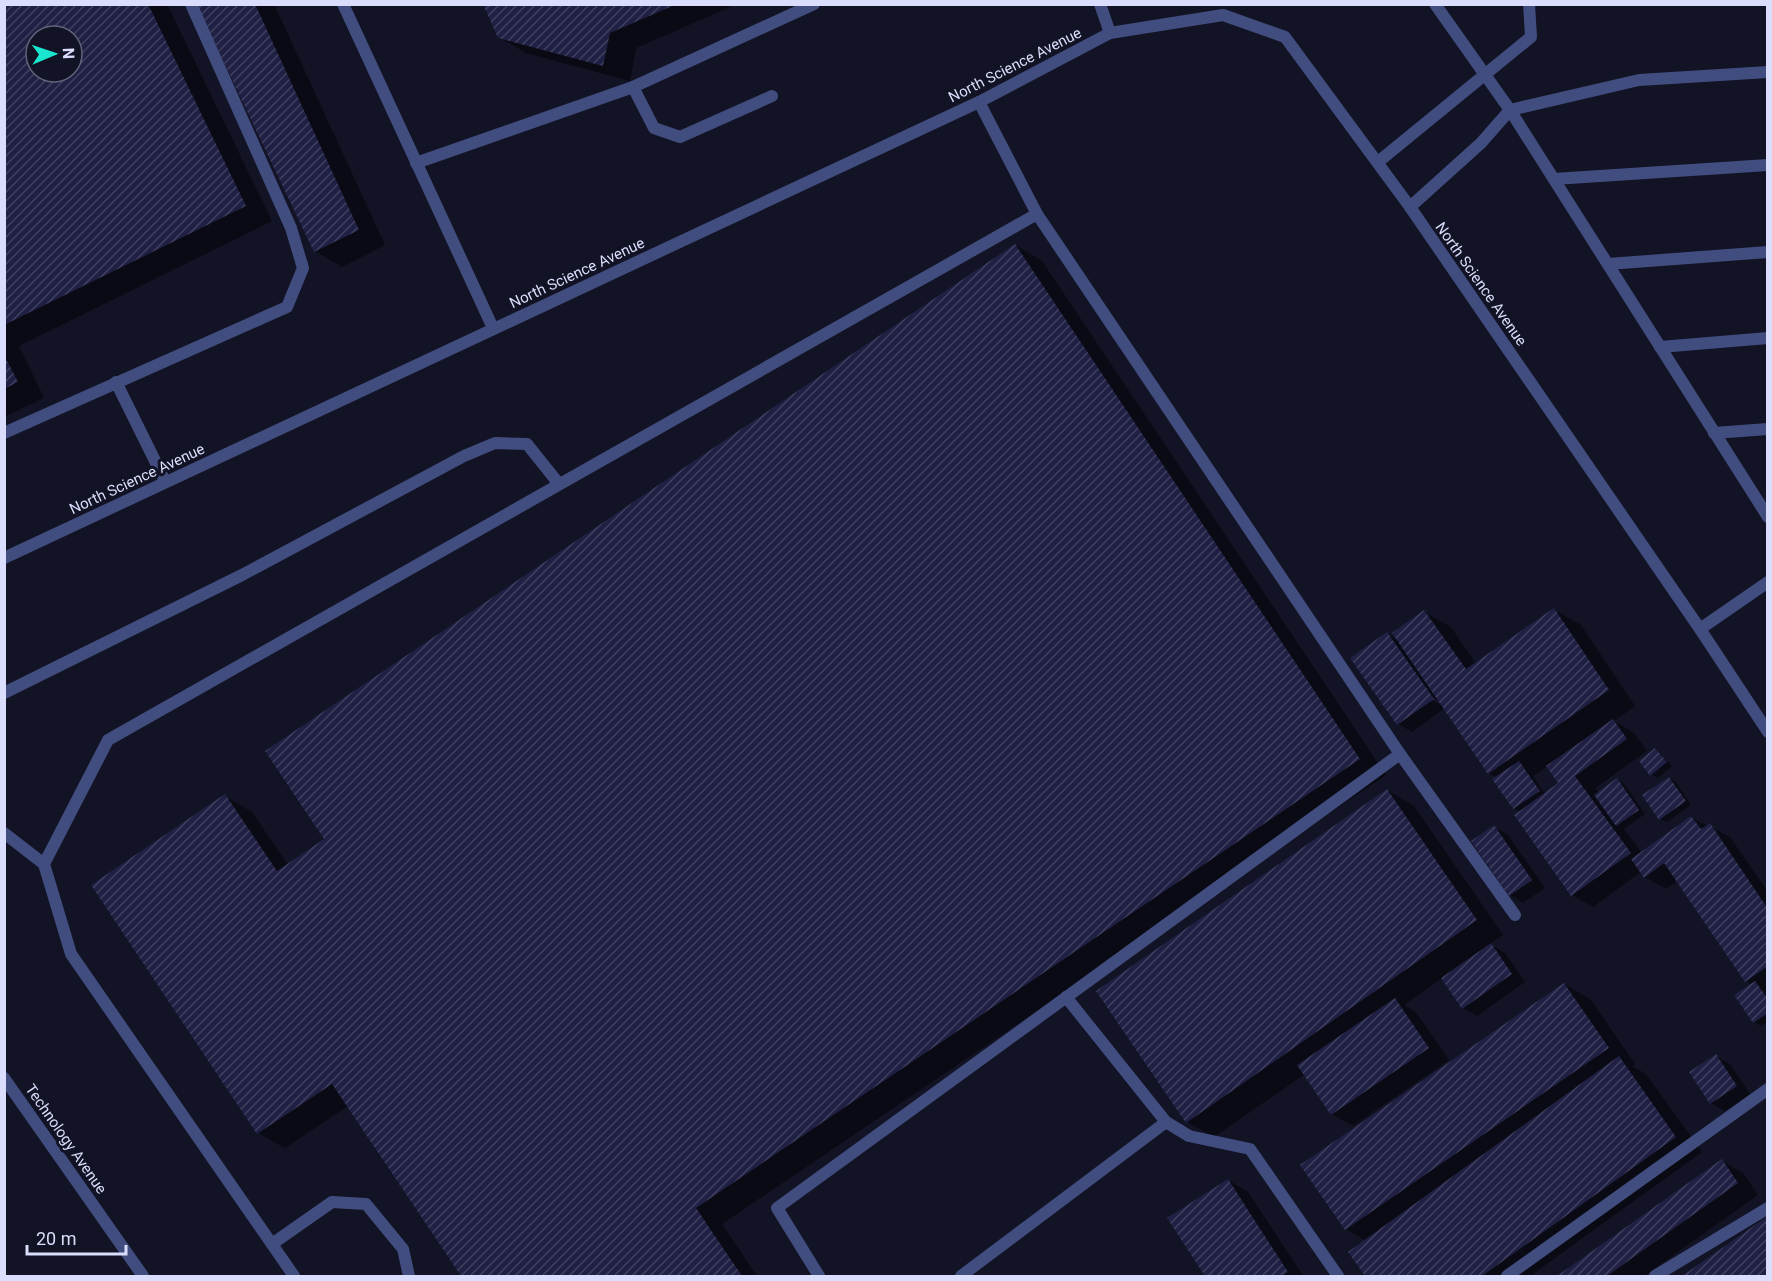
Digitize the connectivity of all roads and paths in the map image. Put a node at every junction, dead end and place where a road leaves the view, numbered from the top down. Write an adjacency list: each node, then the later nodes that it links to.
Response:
1 (191, 4): 25 (street)
2 (343, 4): 15 (street)
3 (814, 4): 10 (street)
4 (1100, 4): 7 (street)
5 (1435, 4): 9 (street)
6 (1529, 4): 9 (street)
7 (1110, 33): 12 (street, North Science Avenue); 14 (street, North Science Avenue)
8 (1767, 72): 13 (street)
9 (1486, 75): 13 (street); 14 (street)
10 (633, 87): 11 (street); 15 (street)
11 (772, 96)
12 (979, 102): 19 (street); 22 (street, North Science Avenue)
13 (1510, 110): 17 (street); 18 (street)
14 (1378, 162): 18 (street, North Science Avenue)
15 (416, 163): 22 (street)
16 (1767, 165): 17 (street)
17 (1554, 179): 21 (street)
18 (1410, 207): 34 (street, North Science Avenue)
19 (1037, 214): 30 (street); 37 (street)
20 (1767, 252): 21 (street)
21 (1608, 264): 24 (street)
22 (494, 328): 29 (street, North Science Avenue)
23 (1767, 338): 24 (street)
24 (1660, 347): 28 (street)
25 (116, 382): 27 (street); 29 (street)
26 (1767, 429): 28 (street)
27 (4, 433)
28 (1714, 433): 31 (street)
29 (165, 481): 32 (street, North Science Avenue)
30 (560, 484): 35 (street); 39 (street)
31 (1767, 517)
32 (4, 558)
33 (1767, 582): 34 (street)
34 (1700, 629): 36 (street, North Science Avenue)
35 (4, 693)
36 (1767, 732)
37 (1400, 754): 40 (street); 41 (street)
38 (4, 834): 39 (street)
39 (44, 864): 46 (street)
40 (1515, 915)
41 (1066, 997): 44 (street); 50 (street)
42 (4, 1078): 47 (street, Technology Avenue)
43 (1767, 1089): 53 (street)
44 (1166, 1122): 51 (street); 52 (street)
45 (1767, 1208): 54 (street)
46 (272, 1244): 48 (street); 49 (street)
47 (143, 1276)
48 (294, 1276)
49 (409, 1276)
50 (819, 1276)
51 (961, 1276)
52 (1338, 1276)
53 (1507, 1276)
54 (1655, 1276)

